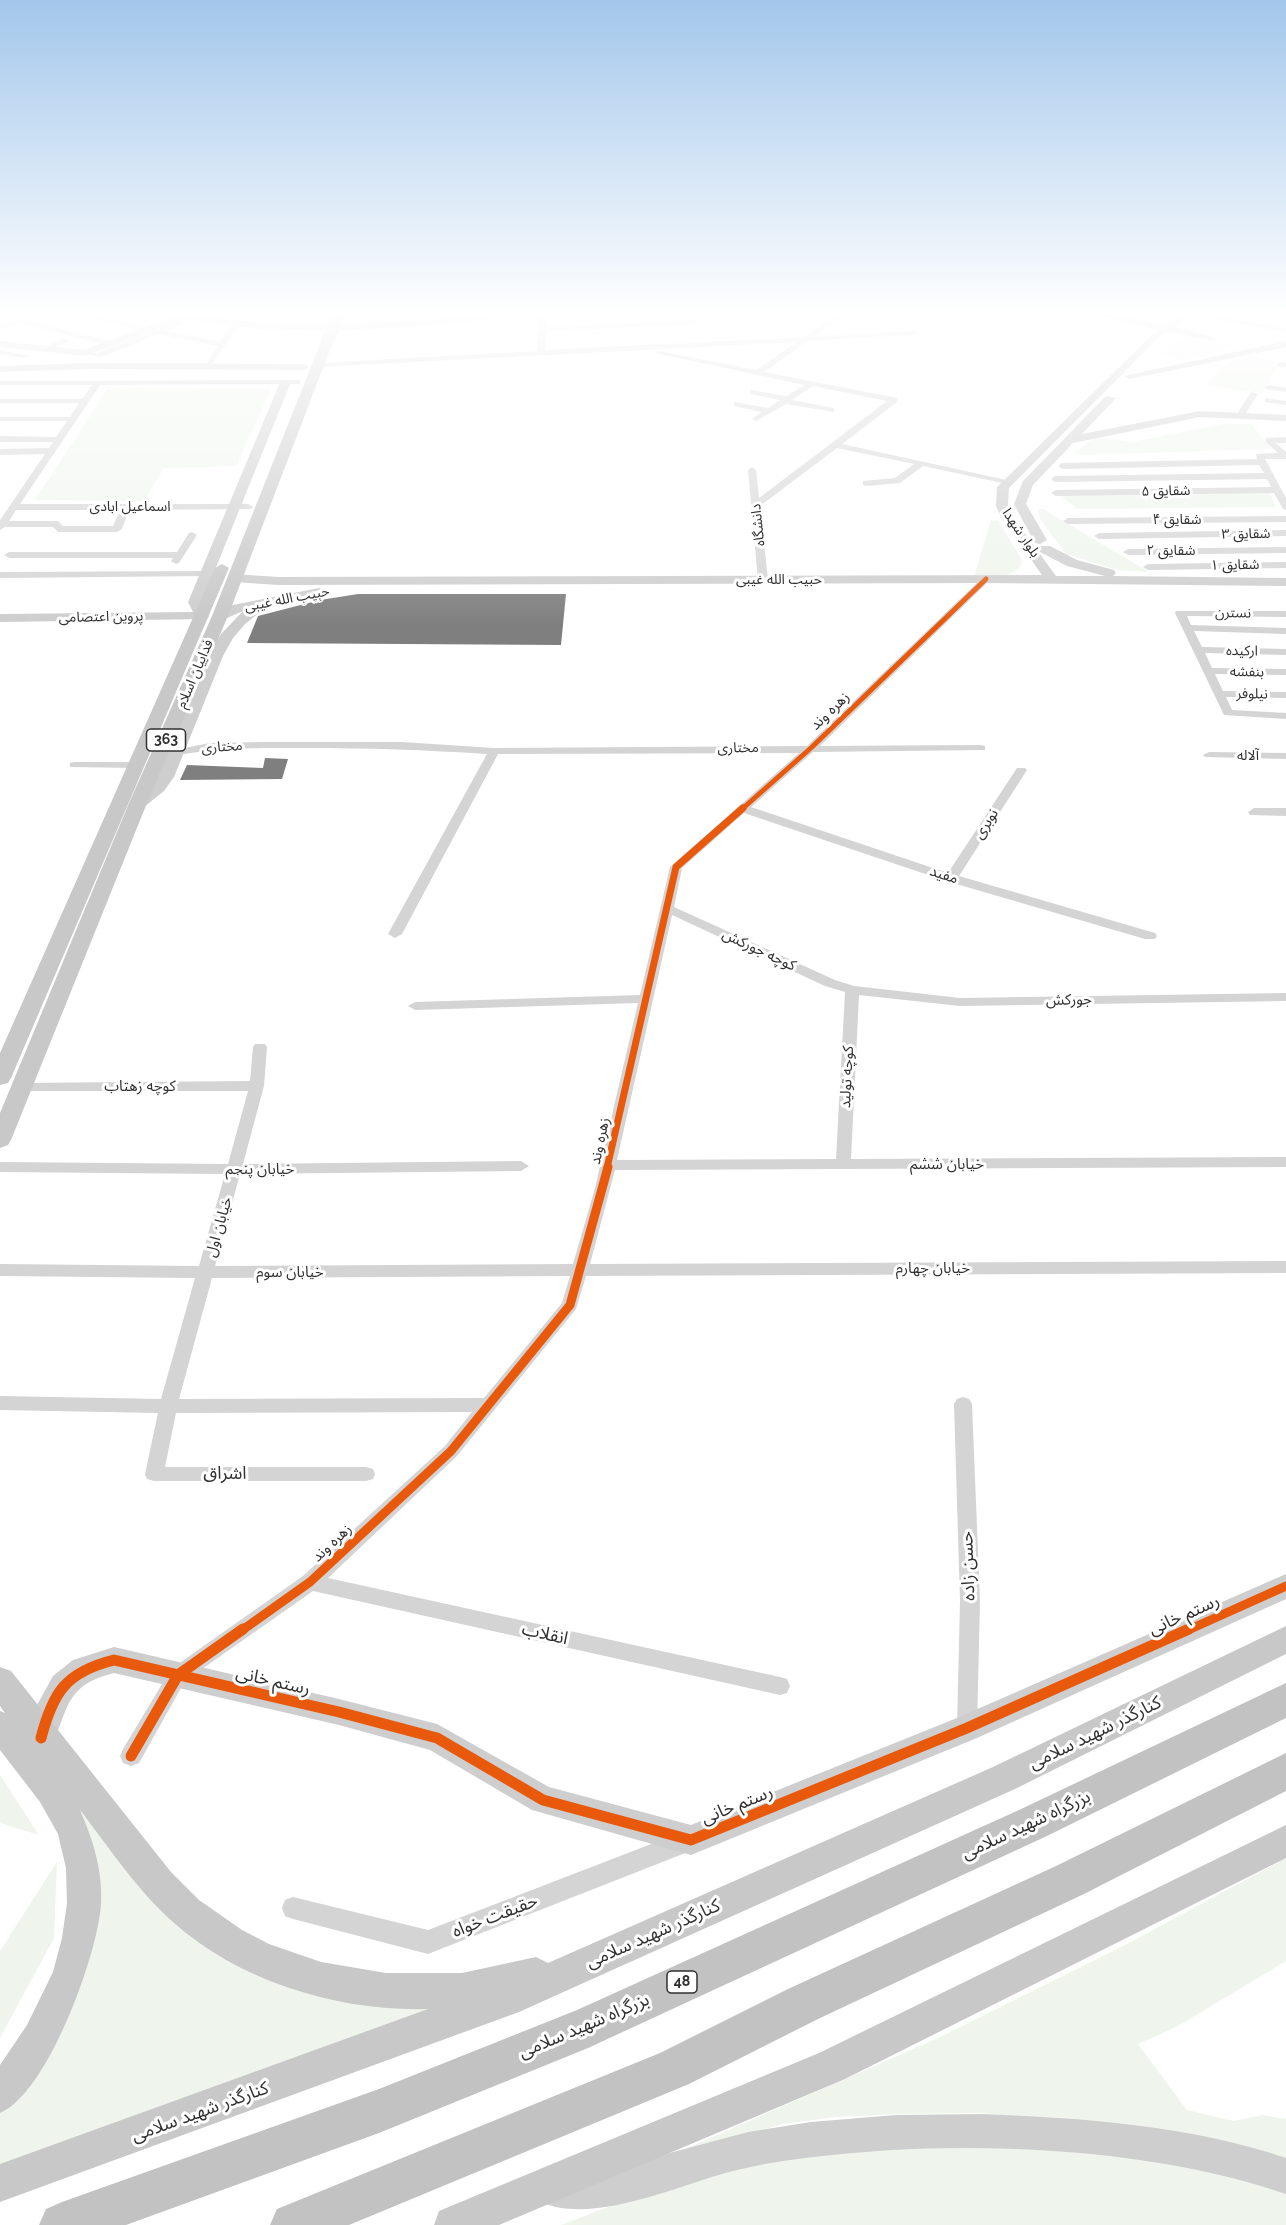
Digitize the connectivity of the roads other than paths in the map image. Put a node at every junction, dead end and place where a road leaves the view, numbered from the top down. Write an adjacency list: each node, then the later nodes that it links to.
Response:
1 (274, 418): 34 (street)
2 (279, 418): 35 (main road, فداییان اسلام / 363)
3 (292, 418): 57 (main road, فداییان اسلام / 363)
4 (871, 418): 17 (street)
5 (1072, 418): 12 (street, بلوار شهدا)
6 (1092, 418): 10 (street, بلوار شهدا)
7 (1181, 418): 11 (street)
8 (8, 419): 9 (street)
9 (73, 419): 14 (street)
10 (1085, 426): 11 (street); 15 (street, بلوار شهدا)
11 (1099, 434): 15 (street)
12 (1053, 437): 15 (street); 27 (street, بلوار شهدا)
13 (4, 439): 14 (street); 18 (street)
14 (59, 440): 19 (street)
15 (1069, 440): 44 (street, بلوار شهدا)
16 (1286, 440): 20 (street)
17 (836, 445): 22 (street); 31 (street)
18 (0, 451): 19 (street)
19 (51, 451): 32 (street)
20 (1285, 456): 21 (street)
21 (1261, 459): 23 (street); 25 (street)
22 (921, 463): 27 (street); 28 (street)
23 (1062, 466)
24 (752, 470): 31 (street, دانشگاه)
25 (1269, 476): 26 (street); 29 (street)
26 (1055, 479)
27 (1007, 481): 43 (street, بلوار شهدا)
28 (866, 483)
29 (1277, 490): 30 (street, شقایق ۵); 36 (street)
30 (1056, 493)
31 (756, 505): 62 (street, دانشگاه)
32 (14, 507): 33 (street, اسماعیل ابادی); 39 (street)
33 (126, 507): 34 (street, اسماعیل ابادی); 39 (street)
34 (233, 507): 35 (street, اسماعیل ابادی); 52 (street)
35 (248, 507): 66 (main road, فداییان اسلام / 363)
36 (1286, 507)
37 (1286, 519): 38 (street, شقایق ۴)
38 (1068, 521)
39 (1, 526)
40 (1286, 533): 42 (street, شقایق ۳)
41 (192, 535): 48 (street)
42 (1099, 536)
43 (1030, 546): 56 (street); 58 (street, بلوار شهدا)
44 (1045, 549): 55 (street); 58 (street, بلوار شهدا)
45 (1286, 550): 46 (street, شقایق ۲)
46 (1128, 552)
47 (9, 555): 48 (street)
48 (180, 555): 51 (street)
49 (1286, 565): 50 (street, شقایق ۱)
50 (1148, 567)
51 (169, 574): 52 (street); 54 (street)
52 (206, 574): 66 (street)
53 (1286, 574): 60 (street, حبیب الله غیبی)
54 (0, 575)
55 (1133, 576): 58 (street, حبیب الله غیبی); 60 (street, حبیب الله غیبی)
56 (1008, 577): 58 (street, حبیب الله غیبی); 59 (street, حبیب الله غیبی)
57 (234, 578): 63 (street, حبیب الله غیبی); 66 (main road, فداییان اسلام / 363)
58 (1058, 578): 59 (street, حبیب الله غیبی); 60 (street, حبیب الله غیبی)
59 (986, 579): 62 (street, حبیب الله غیبی); 79 (street, زهره وند)
60 (1211, 579): 64 (street, حبیب الله غیبی)
61 (571, 580): 62 (street, حبیب الله غیبی); 63 (street, حبیب الله غیبی); 65 (street, حبیب الله غیبی)
62 (763, 580)
63 (278, 581): 65 (street)
64 (1286, 582)
65 (364, 587): 66 (street, حبیب الله غیبی); 78 (street)
66 (205, 611): 68 (street, پروین اعتصامی); 85 (main road, فداییان اسلام / 363); 87 (main road, فداییان اسلام / 363)
67 (1286, 614): 69 (street, نسترن)
68 (0, 618)
69 (1187, 628): 70 (street); 71 (street)
70 (1286, 631)
71 (1198, 650): 72 (street, ارکیده); 73 (street)
72 (1286, 652)
73 (1208, 671): 74 (street, بنفشه); 75 (street)
74 (1286, 672)
75 (1218, 694): 76 (street, نیلوفر); 77 (street)
76 (1286, 695)
77 (1286, 716)
78 (181, 746): 81 (street, مختاری); 87 (street)
79 (812, 747): 80 (street, مختاری); 81 (street, مختاری); 88 (street, زهره وند)
80 (981, 748)
81 (494, 751): 93 (street)
82 (1209, 756): 83 (street, آلاله)
83 (1286, 756)
84 (74, 765): 85 (street)
85 (136, 765): 100 (main road, فداییان اسلام / 363)
86 (1021, 770): 91 (street, نوبری)
87 (138, 802): 101 (main road, فداییان اسلام / 363)
88 (741, 808): 91 (street, مفید); 92 (street, زهره وند)
89 (1254, 812): 90 (street)
90 (1286, 812)
91 (951, 878): 94 (street, مفید)
92 (666, 908): 95 (street, کوچه جورکش); 97 (street, زهره وند)
93 (394, 934)
94 (1150, 936)
95 (852, 990): 96 (street, جورکش); 105 (street, کوچه تولید)
96 (1286, 996)
97 (645, 999): 98 (street); 107 (street, زهره وند)
98 (415, 1006)
99 (260, 1047): 102 (street, خیابان اول)
100 (0, 1078)
101 (22, 1086): 102 (street, کوچه زهتاب); 103 (main road, فداییان اسلام / 363)
102 (257, 1086): 109 (street, خیابان اول)
103 (0, 1140)
104 (1286, 1162): 105 (street, خیابان ششم)
105 (843, 1164): 107 (street, خیابان ششم)
106 (521, 1166): 109 (street, خیابان پنجم)
107 (608, 1166): 112 (street, زهره وند)
108 (0, 1167): 109 (street, خیابان پنجم)
109 (236, 1170): 113 (street, خیابان اول)
110 (1286, 1267): 112 (street, خیابان چهارم)
111 (0, 1270): 113 (street, خیابان سوم)
112 (580, 1270): 113 (street, خیابان سوم); 116 (street, زهره وند)
113 (206, 1272): 117 (street, خیابان اول)
114 (0, 1402): 117 (street)
115 (963, 1404): 127 (street, حسن زاده)
116 (488, 1405): 117 (street); 119 (street, زهره وند)
117 (168, 1406): 118 (street, اشراق)
118 (366, 1474)
119 (310, 1582): 122 (street, زهره وند); 124 (street, انقلاب)
120 (1286, 1586): 127 (street, رستم خانی)
121 (1286, 1639): 134 (main road, کنارگذر شهید سلامی)
122 (178, 1674): 128 (street, رستم خانی); 129 (street); 131 (street, رستم خانی)
123 (0, 1681): 128 (main road)
124 (780, 1686)
125 (1286, 1700): 139 (highway, بزرگراه شهید سلامی / 48)
126 (0, 1725): 135 (main road)
127 (967, 1728): 131 (street, رستم خانی)
128 (41, 1738): 134 (main road)
129 (131, 1756)
130 (1286, 1771): 140 (highway)
131 (691, 1839): 133 (street, حقیقت خواه)
132 (1286, 1841): 138 (main road)
133 (293, 1908)
134 (584, 1964): 137 (main road, کنارگذر شهید سلامی)
135 (0, 2095)
136 (1286, 2176): 138 (street)
137 (0, 2183)
138 (532, 2191): 141 (main road)
139 (62, 2225)
140 (293, 2225)
141 (453, 2225)

